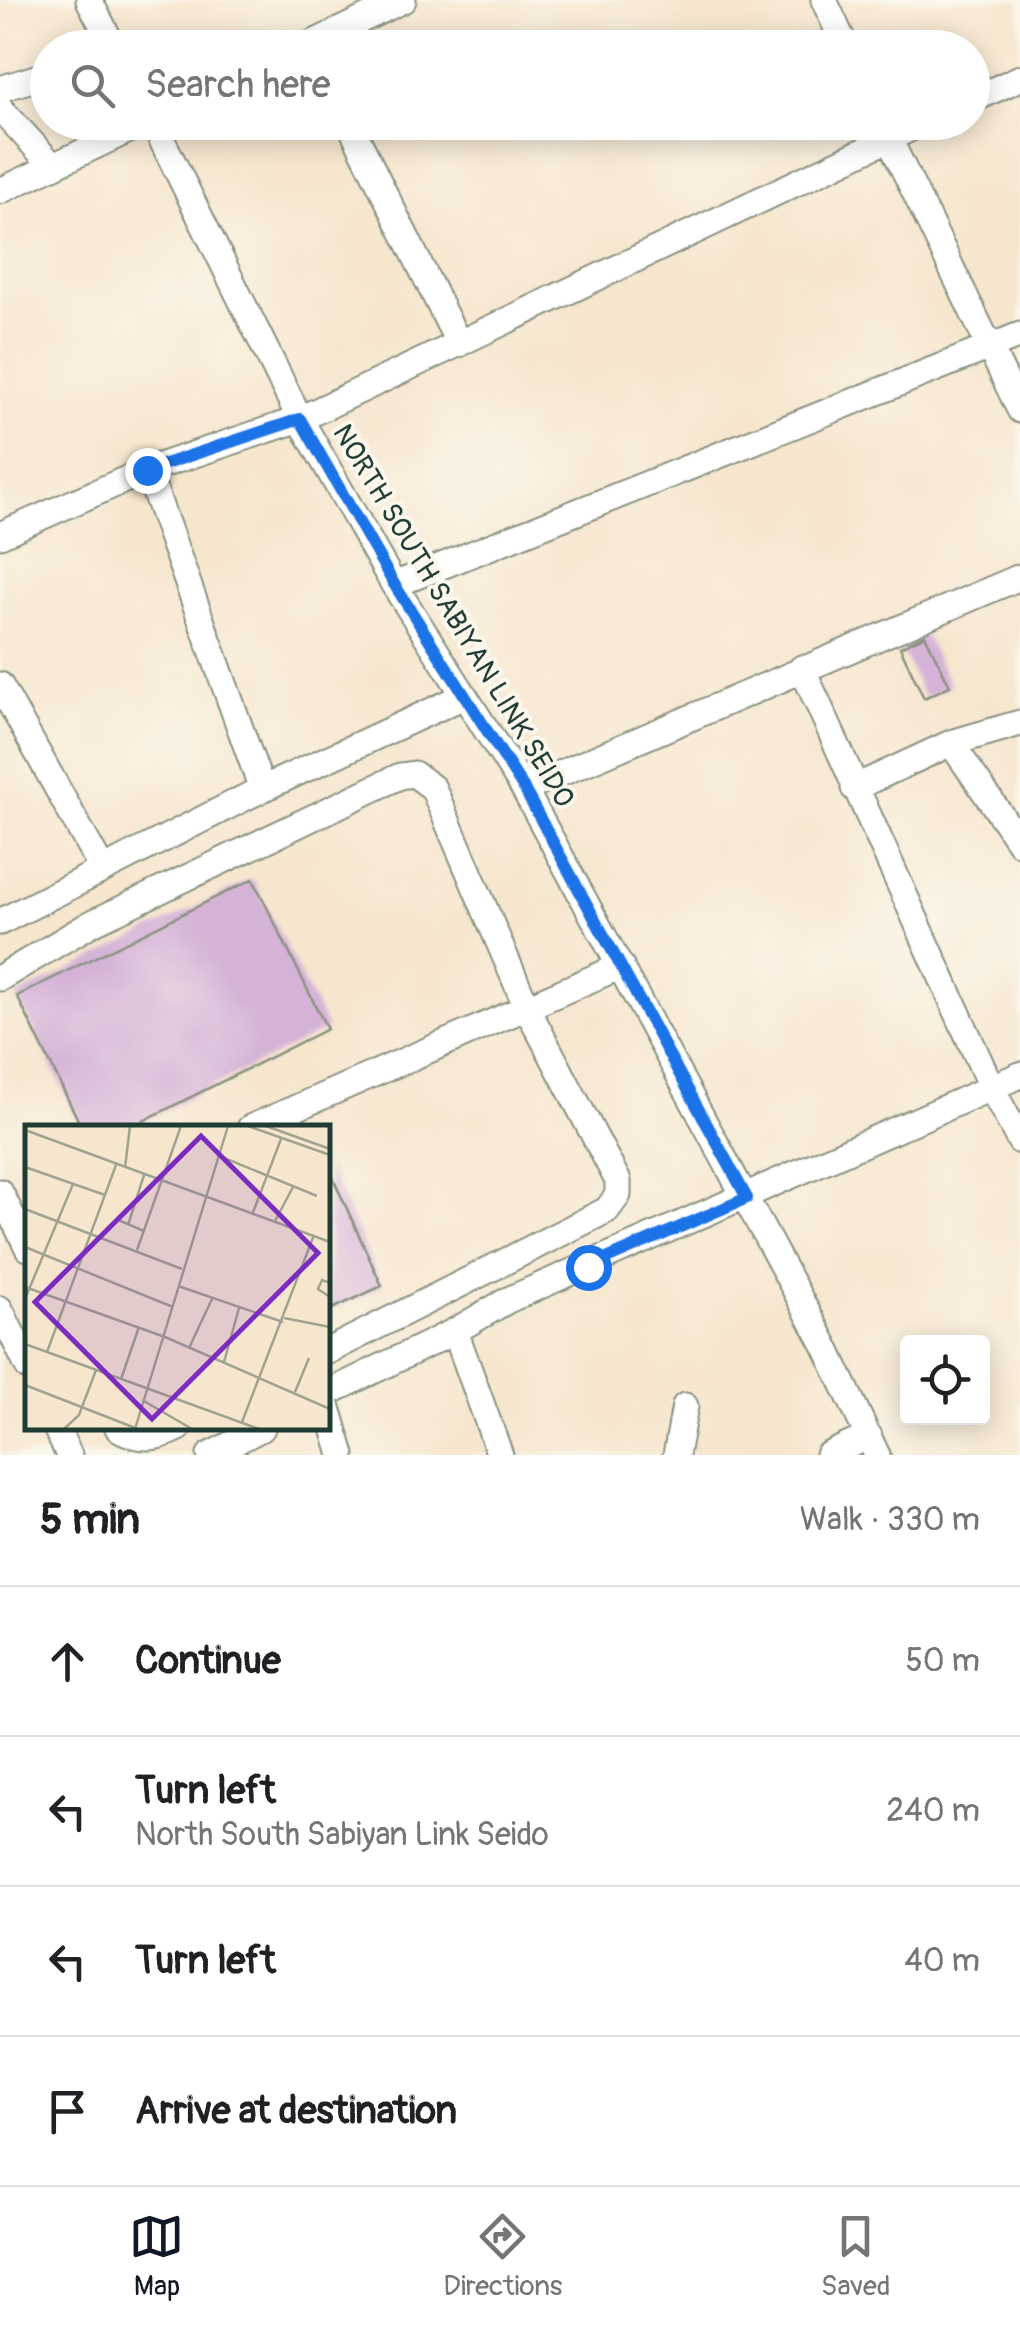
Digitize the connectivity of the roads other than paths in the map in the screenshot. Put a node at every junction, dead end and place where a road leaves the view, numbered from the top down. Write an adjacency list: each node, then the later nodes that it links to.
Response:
1 (89, 0): 4 (street)
2 (403, 0): 5 (street)
3 (824, 0): 6 (street)
4 (104, 30)
5 (341, 30)
6 (838, 30)
7 (1020, 78): 10 (street)
8 (30, 80): 9 (street)
9 (0, 89)
10 (990, 92)
11 (0, 108): 17 (street)
12 (110, 140): 17 (street)
13 (159, 140): 23 (street, NORTH SOUTH SABIYAN LINK SEIDO)
14 (358, 140): 20 (street)
15 (867, 140): 20 (street)
16 (889, 140): 21 (street)
17 (52, 166): 18 (street)
18 (0, 191)
19 (1020, 335): 21 (street)
20 (459, 344): 23 (street)
21 (993, 348): 22 (street); 27 (street)
22 (1020, 410)
23 (300, 419): 24 (street); 27 (street, NORTH SOUTH SABIYAN LINK SEIDO)
24 (147, 470): 25 (street); 34 (street)
25 (0, 535)
26 (1020, 578): 28 (street)
27 (394, 584): 30 (street, NORTH SOUTH SABIYAN LINK SEIDO)
28 (802, 668): 33 (street); 35 (street)
29 (0, 685): 37 (street)
30 (464, 696): 34 (street); 35 (street, NORTH SOUTH SABIYAN LINK SEIDO)
31 (1020, 723): 32 (street)
32 (951, 743): 33 (street); 36 (street)
33 (854, 788): 43 (street)
34 (262, 789): 37 (street)
35 (524, 789): 39 (street, NORTH SOUTH SABIYAN LINK SEIDO)
36 (1020, 843)
37 (102, 870): 38 (street)
38 (0, 922)
39 (620, 966): 41 (street); 47 (street, NORTH SOUTH SABIYAN LINK SEIDO)
40 (0, 978): 41 (street)
41 (528, 1010): 44 (street); 51 (street)
42 (1020, 1075): 43 (street)
43 (992, 1089): 45 (street); 47 (street)
44 (257, 1125)
45 (1020, 1141)
46 (0, 1192): 48 (street)
47 (747, 1198): 50 (street); 60 (street, NORTH SOUTH SABIYAN LINK SEIDO)
48 (25, 1240)
49 (0, 1309): 52 (street)
50 (455, 1331): 53 (street); 64 (street)
51 (330, 1350)
52 (25, 1361)
53 (330, 1391)
54 (685, 1406): 65 (street)
55 (330, 1415): 63 (street)
56 (57, 1430): 61 (street)
57 (122, 1430): 58 (street)
58 (175, 1430)
59 (258, 1430): 62 (street)
60 (873, 1446): 66 (street)
61 (69, 1455)
62 (210, 1455)
63 (342, 1455)
64 (500, 1455)
65 (676, 1455)
66 (828, 1455)

